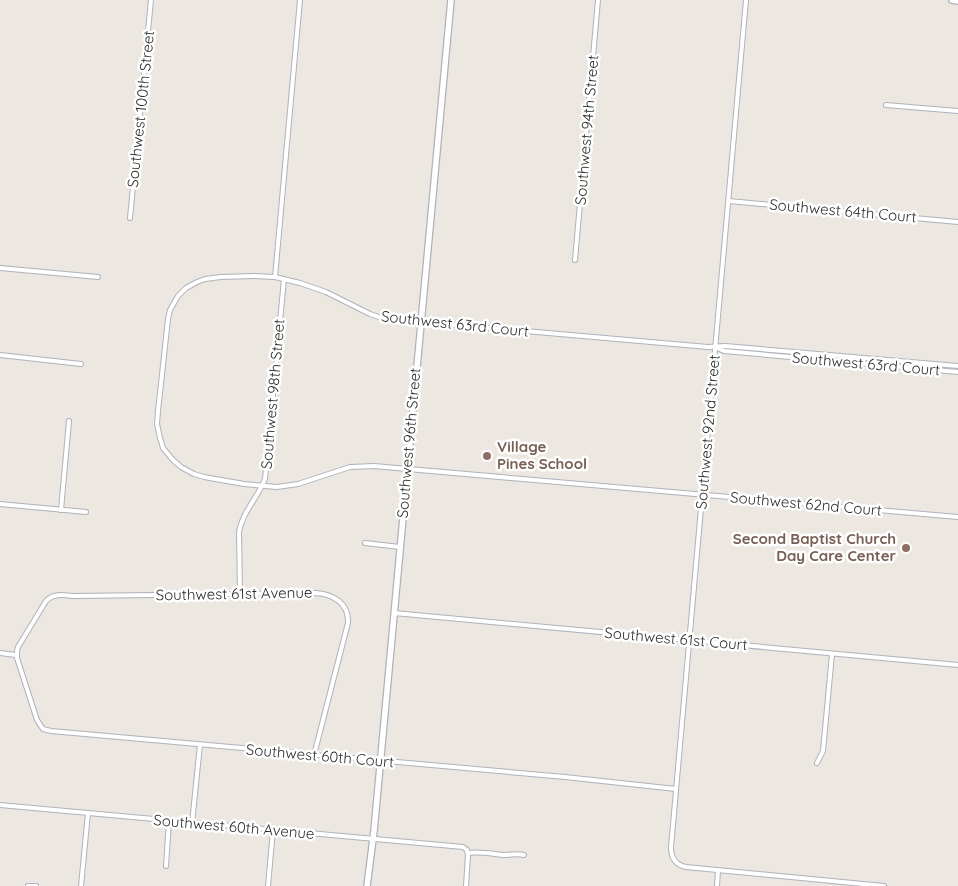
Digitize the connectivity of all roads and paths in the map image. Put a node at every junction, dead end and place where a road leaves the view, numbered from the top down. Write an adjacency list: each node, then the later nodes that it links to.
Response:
1 (152, 0): 11 (street, Southwest 100th Street)
2 (300, 0): 16 (street)
3 (450, 0): 18 (street, Southwest 96th Street)
4 (598, 0): 13 (street, Southwest 94th Street)
5 (746, 0): 10 (street, Southwest 92nd Street)
6 (952, 0): 7 (street)
7 (958, 1)
8 (886, 105): 9 (street)
9 (958, 111)
10 (729, 201): 12 (street, Southwest 64th Court); 19 (street, Southwest 92nd Street)
11 (130, 218)
12 (958, 222)
13 (575, 260)
14 (0, 268): 15 (street)
15 (98, 277)
16 (274, 277): 17 (street, Southwest 63rd Court); 33 (street, Southwest 63rd Court)
17 (284, 279): 18 (street, Southwest 63rd Court); 35 (street, Southwest 98th Street)
18 (421, 322): 19 (street, Southwest 63rd Court); 34 (street, Southwest 96th Street)
19 (715, 347): 20 (street, Southwest 63rd Court); 23 (street, Southwest 63rd Court); 36 (street, Southwest 92nd Street)
20 (777, 350): 21 (street, Southwest 63rd Court); 23 (street)
21 (834, 355): 24 (street, Southwest 63rd Court); 25 (street)
22 (0, 356): 26 (street)
23 (776, 356): 25 (street, Southwest 63rd Court)
24 (889, 360): 27 (street, Southwest 63rd Court); 28 (street)
25 (833, 361): 28 (street, Southwest 63rd Court)
26 (81, 364)
27 (946, 365): 29 (street, Southwest 63rd Court); 30 (street)
28 (889, 366): 30 (street, Southwest 63rd Court)
29 (958, 366)
30 (945, 371): 31 (street, Southwest 63rd Court)
31 (958, 372)
32 (69, 421): 38 (street)
33 (162, 445): 35 (street, Southwest 62nd Court)
34 (407, 468): 35 (street, Southwest 62nd Court); 36 (street, Southwest 62nd Court); 42 (street, Southwest 96th Street)
35 (262, 486): 43 (street, Southwest 98th Street)
36 (702, 494): 40 (street, Southwest 62nd Court); 45 (street, Southwest 92nd Street)
37 (0, 504): 38 (street)
38 (60, 510): 39 (street)
39 (86, 512)
40 (958, 517)
41 (365, 543): 42 (street)
42 (400, 547): 44 (street, Southwest 96th Street)
43 (240, 594): 48 (street, Southwest 61st Avenue); 51 (street, Southwest 61st Avenue)
44 (394, 613): 45 (street, Southwest 61st Court); 52 (street, Southwest 96th Street)
45 (689, 641): 47 (street, Southwest 61st Court); 54 (street, Southwest 92nd Street)
46 (0, 653): 48 (street)
47 (832, 654): 49 (street, Southwest 61st Court); 53 (street)
48 (16, 655): 50 (street, Southwest 60th Court)
49 (958, 665)
50 (200, 745): 51 (street, Southwest 60th Court); 58 (street)
51 (314, 755): 52 (street, Southwest 60th Court)
52 (380, 761): 54 (street, Southwest 60th Court); 60 (street, Southwest 96th Street)
53 (817, 763)
54 (676, 789): 64 (street, Southwest 92nd Street)
55 (0, 805): 56 (street, Southwest 60th Avenue)
56 (88, 813): 57 (street, Southwest 60th Avenue); 67 (street)
57 (169, 821): 58 (street, Southwest 60th Avenue); 63 (street)
58 (192, 823): 59 (street, Southwest 60th Avenue)
59 (273, 830): 60 (street, Southwest 60th Avenue); 68 (street)
60 (373, 839): 61 (street, Southwest 60th Avenue); 69 (street, Southwest 96th Street)
61 (468, 851): 62 (street, Southwest 60th Avenue); 70 (street)
62 (524, 854)
63 (166, 866)
64 (718, 871): 71 (street); 72 (street)
65 (28, 886): 66 (street)
66 (36, 886)
67 (81, 886)
68 (268, 886)
69 (367, 886)
70 (466, 886)
71 (717, 886)
72 (884, 886)

